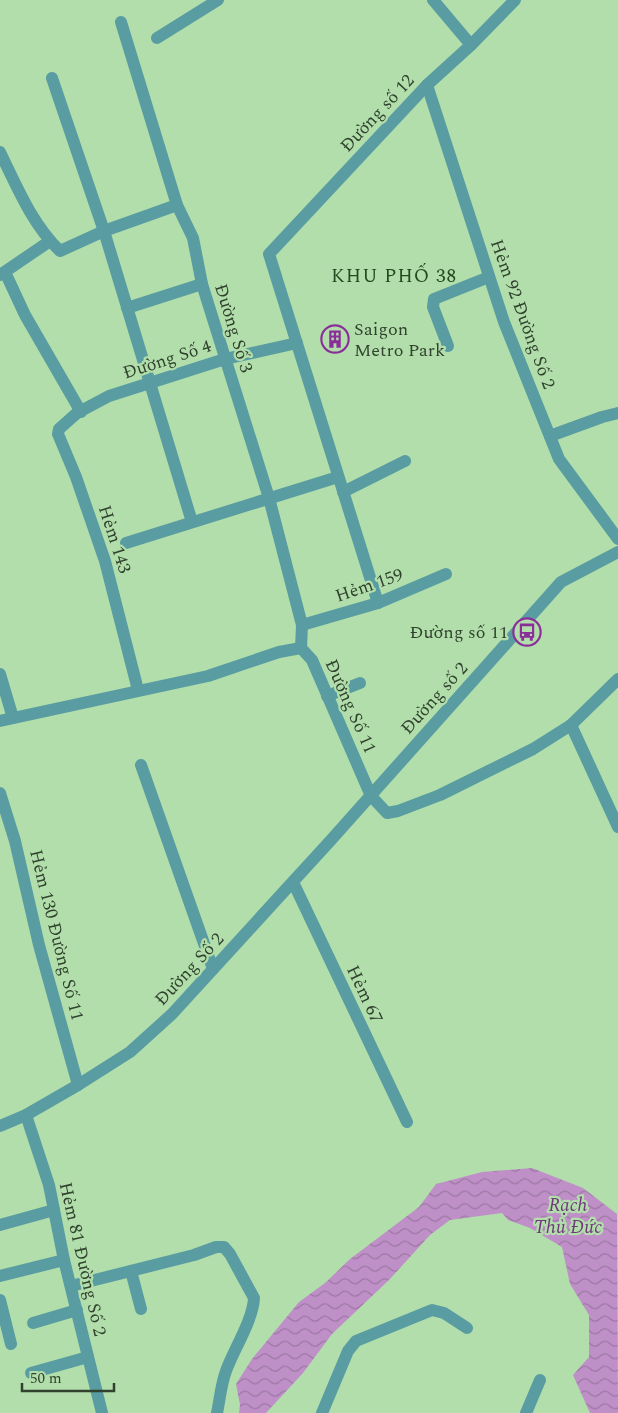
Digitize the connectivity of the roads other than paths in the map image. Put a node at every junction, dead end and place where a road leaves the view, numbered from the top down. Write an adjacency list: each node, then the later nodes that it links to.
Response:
1 (218, 0): 5 (street)
2 (433, 0): 6 (street)
3 (515, 0): 6 (street, Đường số 12)
4 (121, 22): 10 (street, Đường Số 3)
5 (157, 38)
6 (471, 45): 8 (street, Đường số 12)
7 (52, 78): 11 (street)
8 (427, 85): 14 (street, Hẻm 92 Đường Số 2); 17 (street, Đường số 12)
9 (0, 152): 12 (street)
10 (177, 205): 11 (street); 15 (street, Đường Số 3)
11 (104, 231): 12 (street); 16 (street)
12 (50, 241): 13 (street)
13 (3, 273): 21 (street)
14 (489, 277): 18 (street); 23 (street, Hẻm 92 Đường Số 2)
15 (202, 284): 16 (street); 19 (street, Đường Số 3)
16 (128, 308): 20 (street)
17 (297, 343): 19 (street, Đường Số 4); 25 (street)
18 (448, 346)
19 (225, 359): 20 (street, Đường Số 4); 27 (street, Đường Số 3)
20 (150, 384): 21 (street, Đường Số 4); 28 (street)
21 (81, 412): 39 (street, Hẻm 143)
22 (618, 413): 23 (street)
23 (550, 436): 29 (street, Hẻm 92 Đường Số 2)
24 (405, 461): 26 (street)
25 (338, 477): 26 (street); 27 (street)
26 (343, 492): 33 (street)
27 (269, 498): 28 (street); 34 (street, Đường Số 3)
28 (192, 522): 30 (street)
29 (618, 539)
30 (126, 543)
31 (618, 552): 45 (street, Đường số 2)
32 (446, 574): 33 (street, Hẻm 159)
33 (378, 603): 34 (street, Hẻm 159)
34 (302, 624): 35 (street, Đường Số 3)
35 (301, 648): 39 (street, Đường Số 11); 40 (street, Đường Số 11)
36 (0, 674): 41 (street)
37 (618, 679): 42 (street, Đường Số 11)
38 (360, 683): 40 (street)
39 (138, 690): 41 (street, Đường Số 11)
40 (327, 696): 45 (street, Đường Số 11)
41 (6, 719)
42 (570, 725): 45 (street, Đường Số 11); 46 (street)
43 (141, 765): 48 (street)
44 (0, 793): 49 (street, Hẻm 130 Đường Số 11)
45 (370, 796): 47 (street, Đường Số 2)
46 (618, 827)
47 (293, 882): 48 (street, Đường Số 2); 51 (street, Hẻm 67)
48 (213, 969): 49 (street, Đường Số 2)
49 (78, 1085): 50 (street, Đường Số 2)
50 (26, 1115): 52 (street, Đường Số 2); 53 (street, Hẻm 81 Đường Số 2)
51 (407, 1122)
52 (0, 1126)
53 (54, 1210): 54 (street); 55 (street, Hẻm 81 Đường Số 2)
54 (0, 1225)
55 (64, 1260): 57 (street); 58 (street, Hẻm 81 Đường Số 2)
56 (131, 1271): 58 (street); 60 (street); 69 (street)
57 (0, 1276)
58 (71, 1286): 61 (street, Hẻm 81 Đường Số 2)
59 (0, 1300): 64 (street)
60 (142, 1309)
61 (77, 1310): 62 (street); 65 (street, Hẻm 81 Đường Số 2)
62 (33, 1323)
63 (467, 1328): 70 (street)
64 (11, 1344)
65 (88, 1357): 66 (street); 68 (street, Hẻm 81 Đường Số 2)
66 (32, 1373)
67 (540, 1380): 71 (street)
68 (102, 1413)
69 (217, 1413)
70 (322, 1413)
71 (526, 1413)

